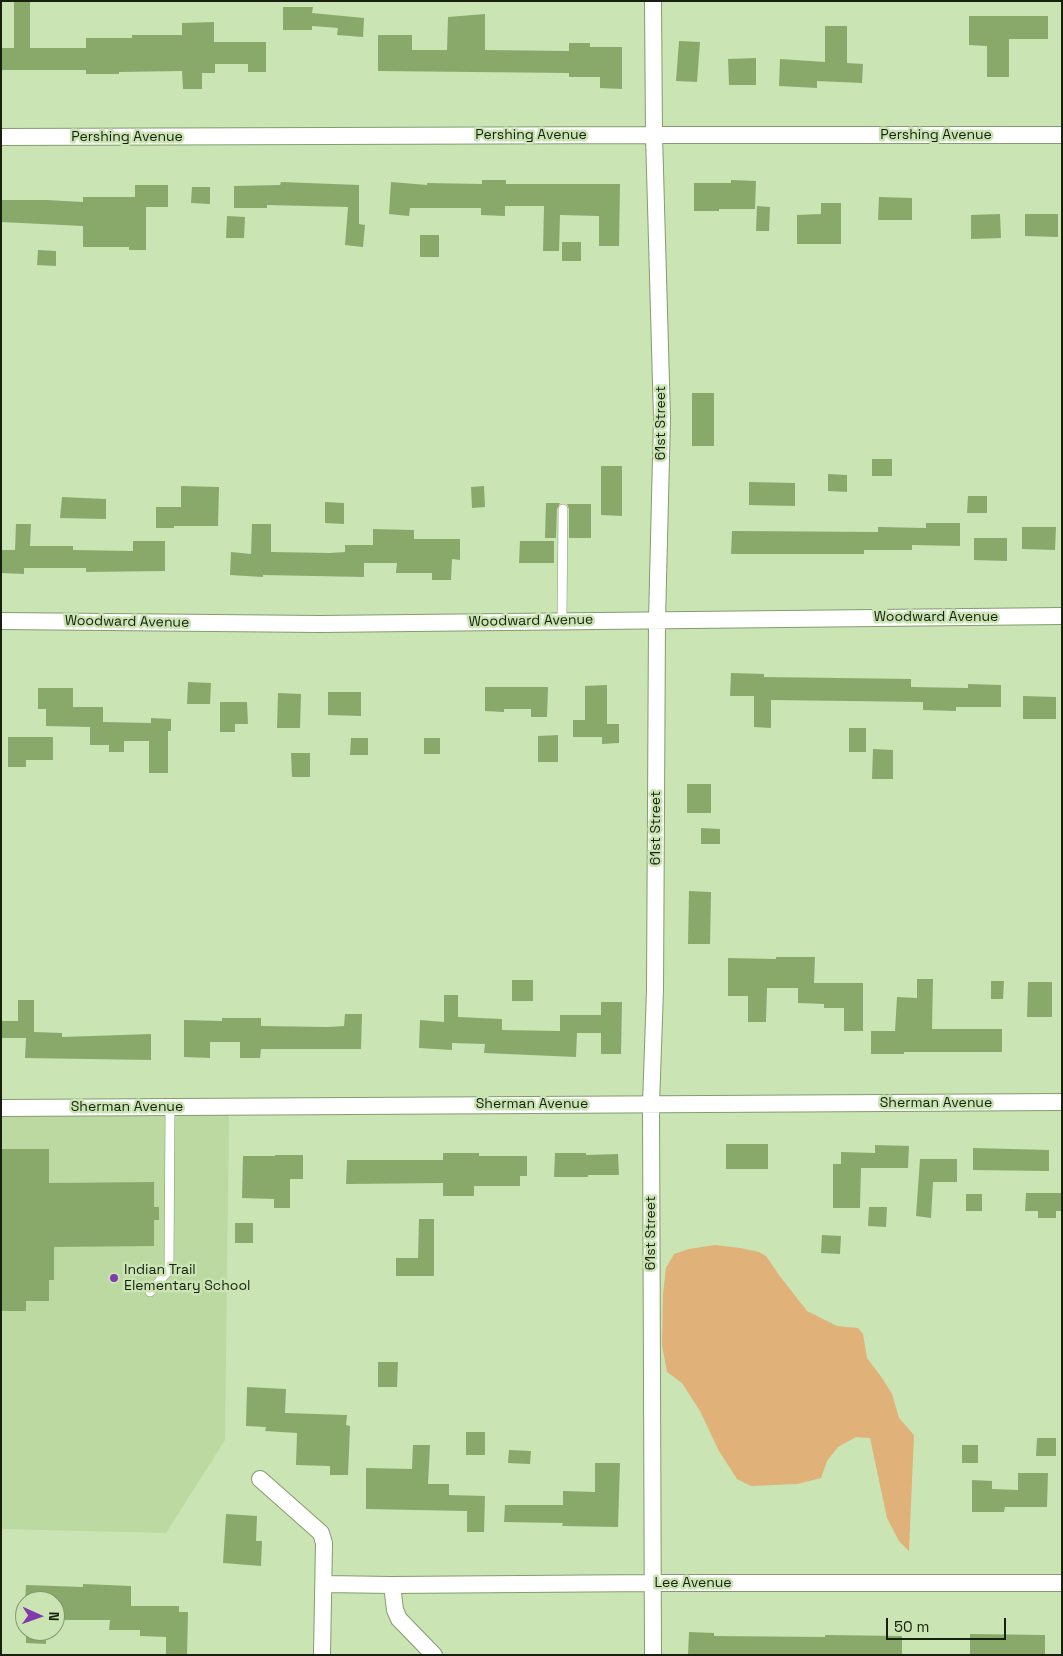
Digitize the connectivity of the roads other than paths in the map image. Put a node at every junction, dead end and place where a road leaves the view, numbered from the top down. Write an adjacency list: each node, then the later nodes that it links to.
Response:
1 (653, 1): 2 (street, 61st Street)
2 (654, 135): 3 (street, Pershing Avenue); 4 (street, Pershing Avenue); 7 (street, 61st Street)
3 (1062, 136)
4 (1, 138)
5 (563, 509): 9 (lane)
6 (1062, 616): 7 (street, Woodward Avenue)
7 (657, 620): 9 (street, Woodward Avenue); 11 (street, 61st Street)
8 (1, 621): 9 (street, Woodward Avenue)
9 (562, 621)
10 (1062, 1102): 11 (street, Sherman Avenue)
11 (651, 1104): 12 (street, Sherman Avenue); 16 (street, 61st Street)
12 (170, 1106): 13 (street, Sherman Avenue); 14 (lane)
13 (1, 1108)
14 (150, 1292)
15 (260, 1479): 18 (street)
16 (652, 1583): 17 (street, Lee Avenue); 19 (street, Lee Avenue); 22 (street, 61st Street)
17 (1062, 1583)
18 (324, 1584): 19 (street, Lee Avenue); 20 (street)
19 (392, 1585): 21 (street)
20 (322, 1655)
21 (434, 1655)
22 (653, 1655)

